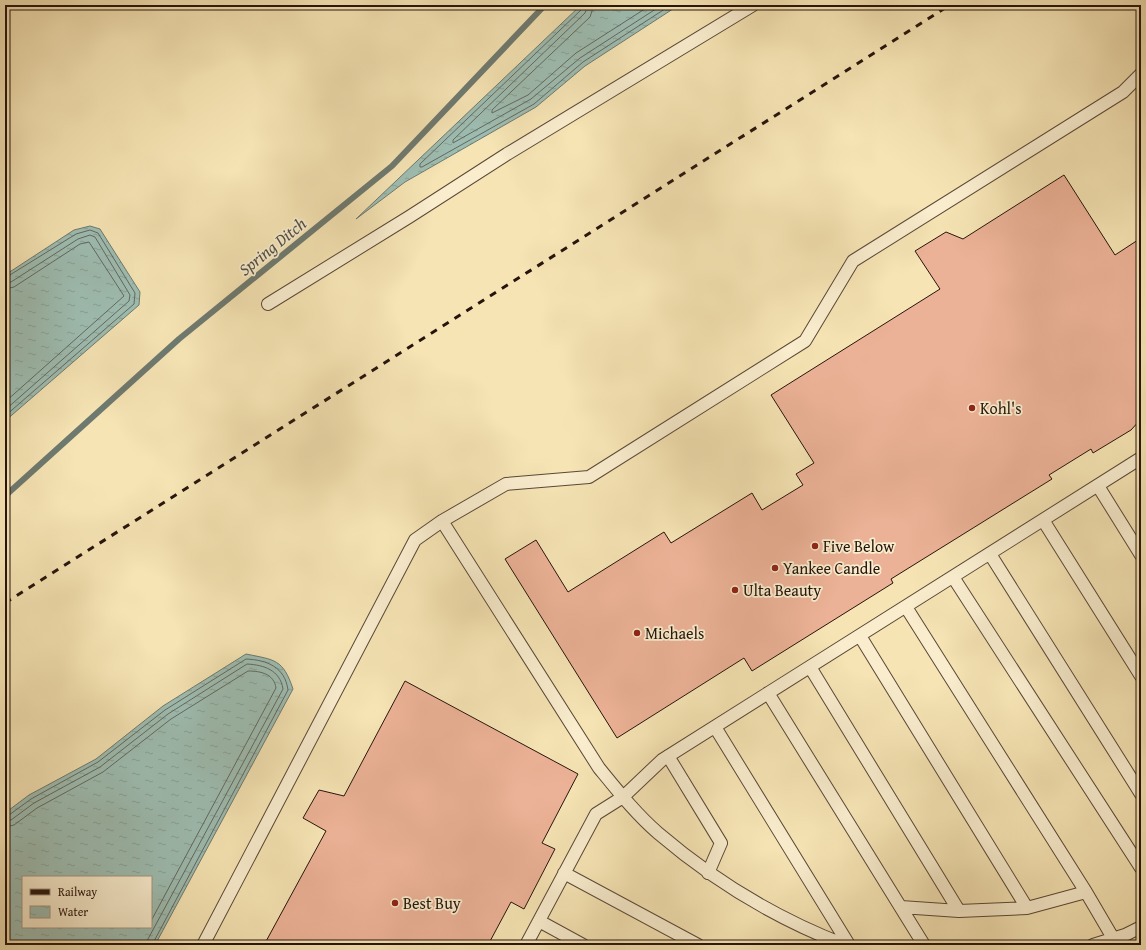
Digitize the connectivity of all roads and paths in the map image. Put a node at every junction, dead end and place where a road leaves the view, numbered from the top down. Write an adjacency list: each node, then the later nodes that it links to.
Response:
1 (753, 5): 3 (lane)
2 (1141, 74): 7 (lane)
3 (268, 304)
4 (1141, 458): 5 (lane)
5 (1098, 486): 6 (lane); 9 (lane)
6 (1043, 520): 8 (lane); 14 (lane)
7 (442, 521): 19 (lane); 30 (lane)
8 (990, 554): 10 (lane); 18 (lane)
9 (1141, 555)
10 (953, 577): 11 (lane); 20 (lane)
11 (906, 607): 12 (lane); 23 (lane)
12 (860, 636): 13 (lane); 25 (lane)
13 (810, 667): 15 (lane); 26 (lane)
14 (1141, 676)
15 (768, 693): 16 (lane); 24 (lane)
16 (715, 727): 17 (lane); 35 (lane)
17 (668, 756): 19 (lane); 22 (lane)
18 (1141, 794)
19 (623, 796): 21 (lane); 22 (lane)
20 (1141, 868)
21 (564, 873): 27 (lane); 33 (lane)
22 (708, 873): 34 (lane)
23 (1086, 892): 25 (lane); 29 (lane)
24 (901, 907): 26 (lane); 36 (lane)
25 (1027, 908): 26 (lane)
26 (959, 911)
27 (539, 921): 31 (lane); 32 (lane)
28 (1141, 927): 29 (lane)
29 (1113, 938): 37 (lane)
30 (203, 945)
31 (526, 945)
32 (583, 945)
33 (698, 945)
34 (845, 945)
35 (849, 945)
36 (924, 945)
37 (1093, 945)

